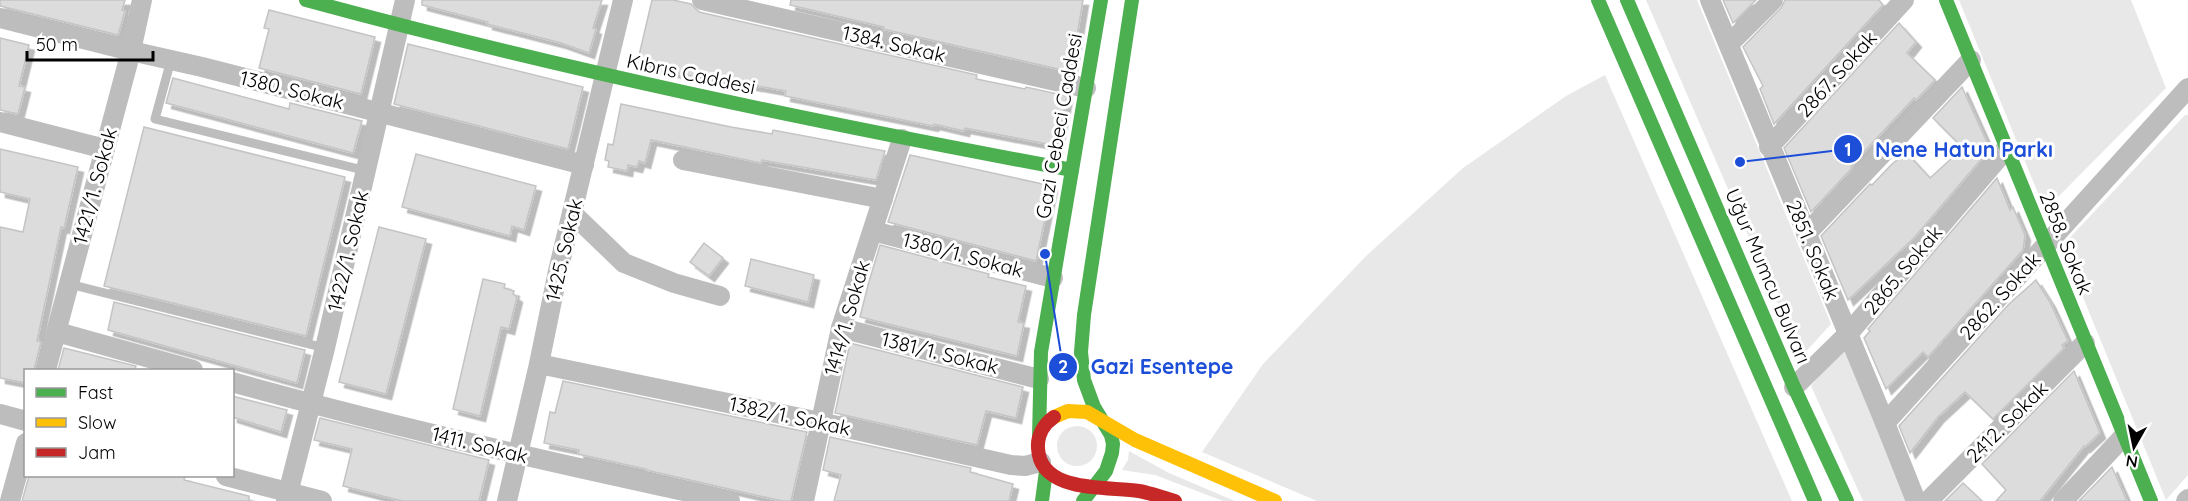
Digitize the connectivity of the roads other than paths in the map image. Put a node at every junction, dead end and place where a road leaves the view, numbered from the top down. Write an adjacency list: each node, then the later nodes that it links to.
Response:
1 (142, 0): 17 (street, 1421/1. Sokak)
2 (306, 0): 15 (main road, Kıbrıs Caddesi)
3 (405, 0): 15 (street, 1422/1. Sokak)
4 (623, 0): 20 (street, 1425. Sokak)
5 (702, 0): 21 (street, 1384. Sokak)
6 (1101, 0): 21 (main road, Gazi Cebeci Caddesi)
7 (1132, 0): 55 (main road)
8 (1598, 0): 75 (main road)
9 (1627, 0): 51 (main road, Uğur Mumcu Bulvarı)
10 (1710, 0): 16 (street, 2851. Sokak)
11 (1773, 0): 16 (street)
12 (1904, 0): 26 (street, 2867. Sokak)
13 (1946, 0): 19 (main road, 2858. Sokak)
14 (0, 18): 17 (street, 1380. Sokak)
15 (399, 26): 20 (main road, Kıbrıs Caddesi); 23 (street, 1422/1. Sokak)
16 (1729, 44): 26 (street, 2851. Sokak)
17 (131, 51): 18 (street, 1380. Sokak); 27 (street, 1421/1. Sokak)
18 (171, 60): 23 (street, 1380. Sokak); 32 (lane)
19 (1971, 60): 28 (main road, 2858. Sokak); 36 (street)
20 (604, 76): 25 (main road, Kıbrıs Caddesi); 30 (street, 1425. Sokak)
21 (1086, 88): 31 (main road, Gazi Cebeci Caddesi)
22 (2188, 88): 37 (street, 2862. Sokak)
23 (381, 113): 30 (street, 1380. Sokak); 32 (street, 1422/1. Sokak)
24 (0, 122): 27 (street)
25 (902, 138): 31 (main road, Kıbrıs Caddesi); 33 (street, 1414/1. Sokak)
26 (1769, 147): 36 (street, 2851. Sokak)
27 (105, 149): 39 (street, 1421/1. Sokak)
28 (2006, 149): 37 (main road, 2858. Sokak); 43 (street, 2865. Sokak)
29 (683, 160): 33 (street)
30 (584, 165): 34 (street, 1425. Sokak)
31 (1072, 170): 38 (main road, Gazi Cebeci Caddesi)
32 (367, 171): 45 (street, 1422/1. Sokak)
33 (883, 199): 35 (street, 1414/1. Sokak)
34 (572, 213): 40 (street); 46 (street, 1425. Sokak)
35 (873, 231): 38 (street, 1380/1. Sokak); 41 (street, 1414/1. Sokak)
36 (1806, 234): 43 (street, 2851. Sokak)
37 (2046, 245): 44 (main road, 2858. Sokak); 57 (street, 2862. Sokak)
38 (1053, 278): 49 (main road, Gazi Cebeci Caddesi)
39 (69, 284): 42 (street, 1421/1. Sokak); 45 (lane)
40 (720, 296)
41 (841, 328): 49 (street, 1381/1. Sokak); 56 (street, 1414/1. Sokak)
42 (57, 332): 47 (street, 1421/1. Sokak); 48 (street)
43 (1848, 334): 51 (street, 2865. Sokak); 57 (street, 2851. Sokak)
44 (2085, 344): 59 (main road, 2858. Sokak); 78 (street, 2412. Sokak)
45 (325, 348): 52 (street, 1422/1. Sokak)
46 (539, 364): 56 (street, 1382/1. Sokak); 61 (street, 1425. Sokak)
47 (46, 369)
48 (189, 369)
49 (1039, 379): 58 (main road, Gazi Cebeci Caddesi)
50 (234, 383): 52 (street, 1411. Sokak)
51 (1794, 387): 76 (main road, Uğur Mumcu Bulvarı)
52 (311, 404): 61 (street, 1411. Sokak); 65 (street, 1422/1. Sokak)
53 (0, 414): 54 (street)
54 (24, 420)
55 (1102, 421): 58 (main road); 64 (main road); 74 (main road)
56 (820, 422): 62 (street, 1382/1. Sokak); 70 (street, 1414/1. Sokak)
57 (1885, 423): 77 (street, 2851. Sokak)
58 (1039, 437): 62 (main road)
59 (2123, 437): 79 (street); 80 (main road, 2858. Sokak)
60 (24, 450): 66 (street)
61 (518, 454): 68 (street, 1425. Sokak); 69 (street, 1411. Sokak)
62 (1044, 466): 64 (main road); 71 (main road)
63 (229, 477): 65 (street)
64 (1096, 486): 72 (main road); 73 (main road)
65 (287, 497): 67 (street)
66 (10, 501)
67 (322, 501)
68 (507, 501)
69 (730, 501)
70 (804, 501)
71 (1042, 501)
72 (1083, 501)
73 (1175, 501)
74 (1275, 501)
75 (1815, 501)
76 (1847, 501)
77 (1916, 501)
78 (1928, 501)
79 (2063, 501)
80 (2151, 501)

